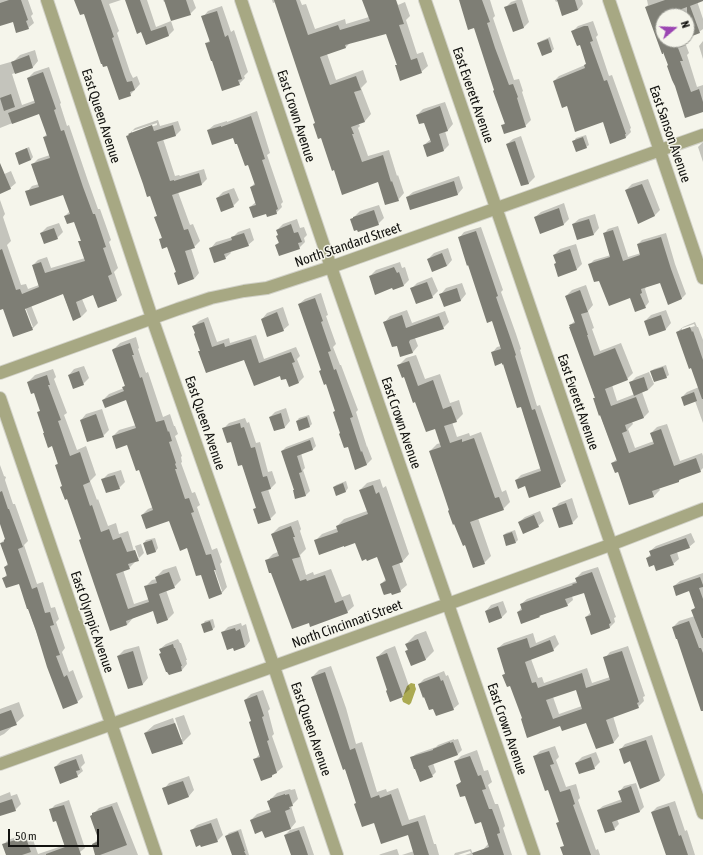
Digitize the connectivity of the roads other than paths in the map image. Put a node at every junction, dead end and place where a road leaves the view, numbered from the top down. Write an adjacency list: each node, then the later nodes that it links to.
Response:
1 (47, 0): 10 (street, East Queen Avenue)
2 (242, 0): 8 (street, East Crown Avenue)
3 (425, 0): 7 (street, East Everett Avenue)
4 (608, 0): 6 (street, East Sanson Avenue)
5 (703, 135): 6 (street, North Standard Street)
6 (660, 150): 7 (street, North Standard Street); 9 (street, East Sanson Avenue)
7 (496, 208): 8 (street, North Standard Street); 14 (street, East Everett Avenue)
8 (331, 267): 10 (street, North Standard Street); 15 (street, East Crown Avenue)
9 (703, 278)
10 (152, 318): 11 (street, North Standard Street); 16 (street, East Queen Avenue)
11 (0, 373)
12 (0, 398): 17 (street, East Olympic Avenue)
13 (703, 509): 14 (street, North Cincinnati Street)
14 (610, 545): 15 (street, North Cincinnati Street); 19 (street, East Everett Avenue)
15 (448, 604): 16 (street, North Cincinnati Street); 22 (street, East Crown Avenue)
16 (274, 667): 17 (street, North Cincinnati Street); 21 (street, East Queen Avenue)
17 (111, 724): 18 (street, North Cincinnati Street); 20 (street, East Olympic Avenue)
18 (0, 764)
19 (703, 813)
20 (156, 855)
21 (337, 855)
22 (534, 855)

